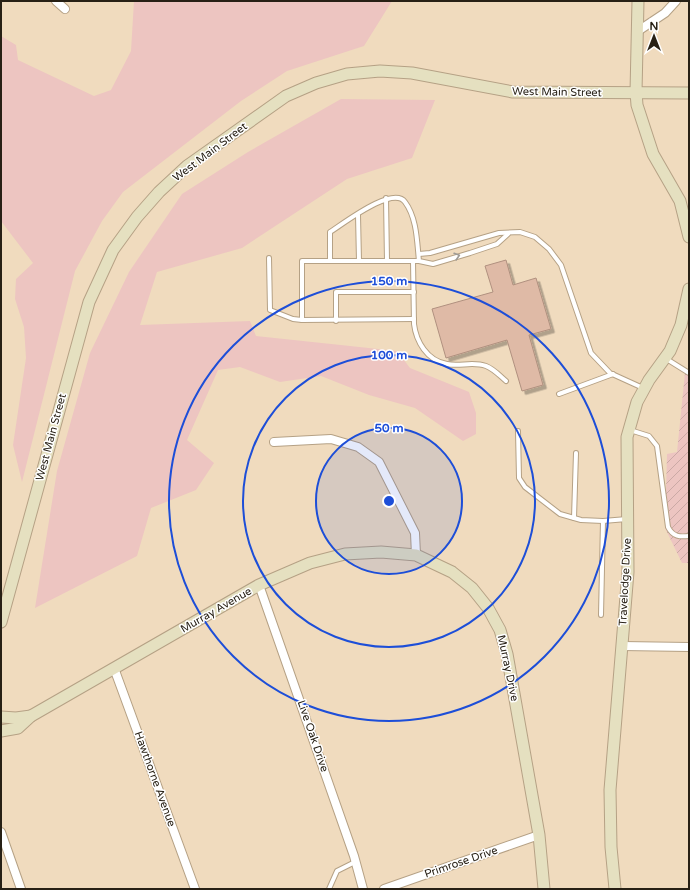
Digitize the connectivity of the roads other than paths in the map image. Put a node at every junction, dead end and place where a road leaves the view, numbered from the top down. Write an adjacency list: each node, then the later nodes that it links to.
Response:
1 (56, 1): 4 (street)
2 (638, 1): 5 (street)
3 (676, 1): 5 (street)
4 (65, 9)
5 (638, 31): 6 (street)
6 (636, 92): 7 (street, West Main Street); 11 (street); 41 (street, West Main Street)
7 (689, 93)
8 (386, 198): 9 (lane); 12 (lane); 16 (lane)
9 (358, 215): 14 (lane); 15 (lane)
10 (508, 234): 12 (lane); 18 (lane, one-way to 10); 26 (lane)
11 (689, 237)
12 (419, 254): 18 (lane)
13 (269, 258): 22 (lane)
14 (330, 261): 15 (lane); 22 (lane)
15 (359, 261): 16 (lane)
16 (387, 261): 17 (lane)
17 (413, 261): 18 (lane); 20 (lane)
18 (419, 261)
19 (689, 289): 24 (street, Travelodge Drive)
20 (414, 292): 21 (lane); 23 (lane)
21 (414, 319): 23 (lane); 27 (lane)
22 (302, 320): 23 (lane)
23 (336, 321)
24 (665, 358): 25 (lane); 28 (street, Travelodge Drive)
25 (689, 373)
26 (613, 374): 28 (lane); 29 (lane)
27 (506, 381)
28 (644, 389): 30 (street, Travelodge Drive)
29 (559, 394)
30 (629, 430): 35 (street, Travelodge Drive); 37 (lane)
31 (518, 431): 34 (lane)
32 (274, 442): 38 (street)
33 (576, 453): 34 (lane)
34 (574, 518): 36 (lane)
35 (628, 519): 36 (lane); 42 (street, Travelodge Drive)
36 (603, 521): 40 (lane)
37 (689, 536)
38 (416, 555): 39 (street, Murray Avenue); 49 (street, Murray Drive)
39 (259, 585): 44 (street, Murray Avenue); 50 (street, Live Oak Drive)
40 (601, 615)
41 (1, 622)
42 (622, 646): 43 (street); 57 (street, Travelodge Drive)
43 (689, 647)
44 (114, 668): 45 (street, Murray Avenue); 52 (street, Hawthorne Avenue)
45 (31, 716): 46 (street, Murray Avenue); 47 (street, Murray Avenue)
46 (1, 717)
47 (1, 730)
48 (1, 832): 51 (street)
49 (539, 835): 55 (street, Primrose Drive); 56 (street, Murray Drive)
50 (356, 862): 53 (lane); 54 (street, Live Oak Drive)
51 (21, 889)
52 (195, 889)
53 (329, 889)
54 (363, 889)
55 (384, 889)
56 (544, 889)
57 (615, 889)

